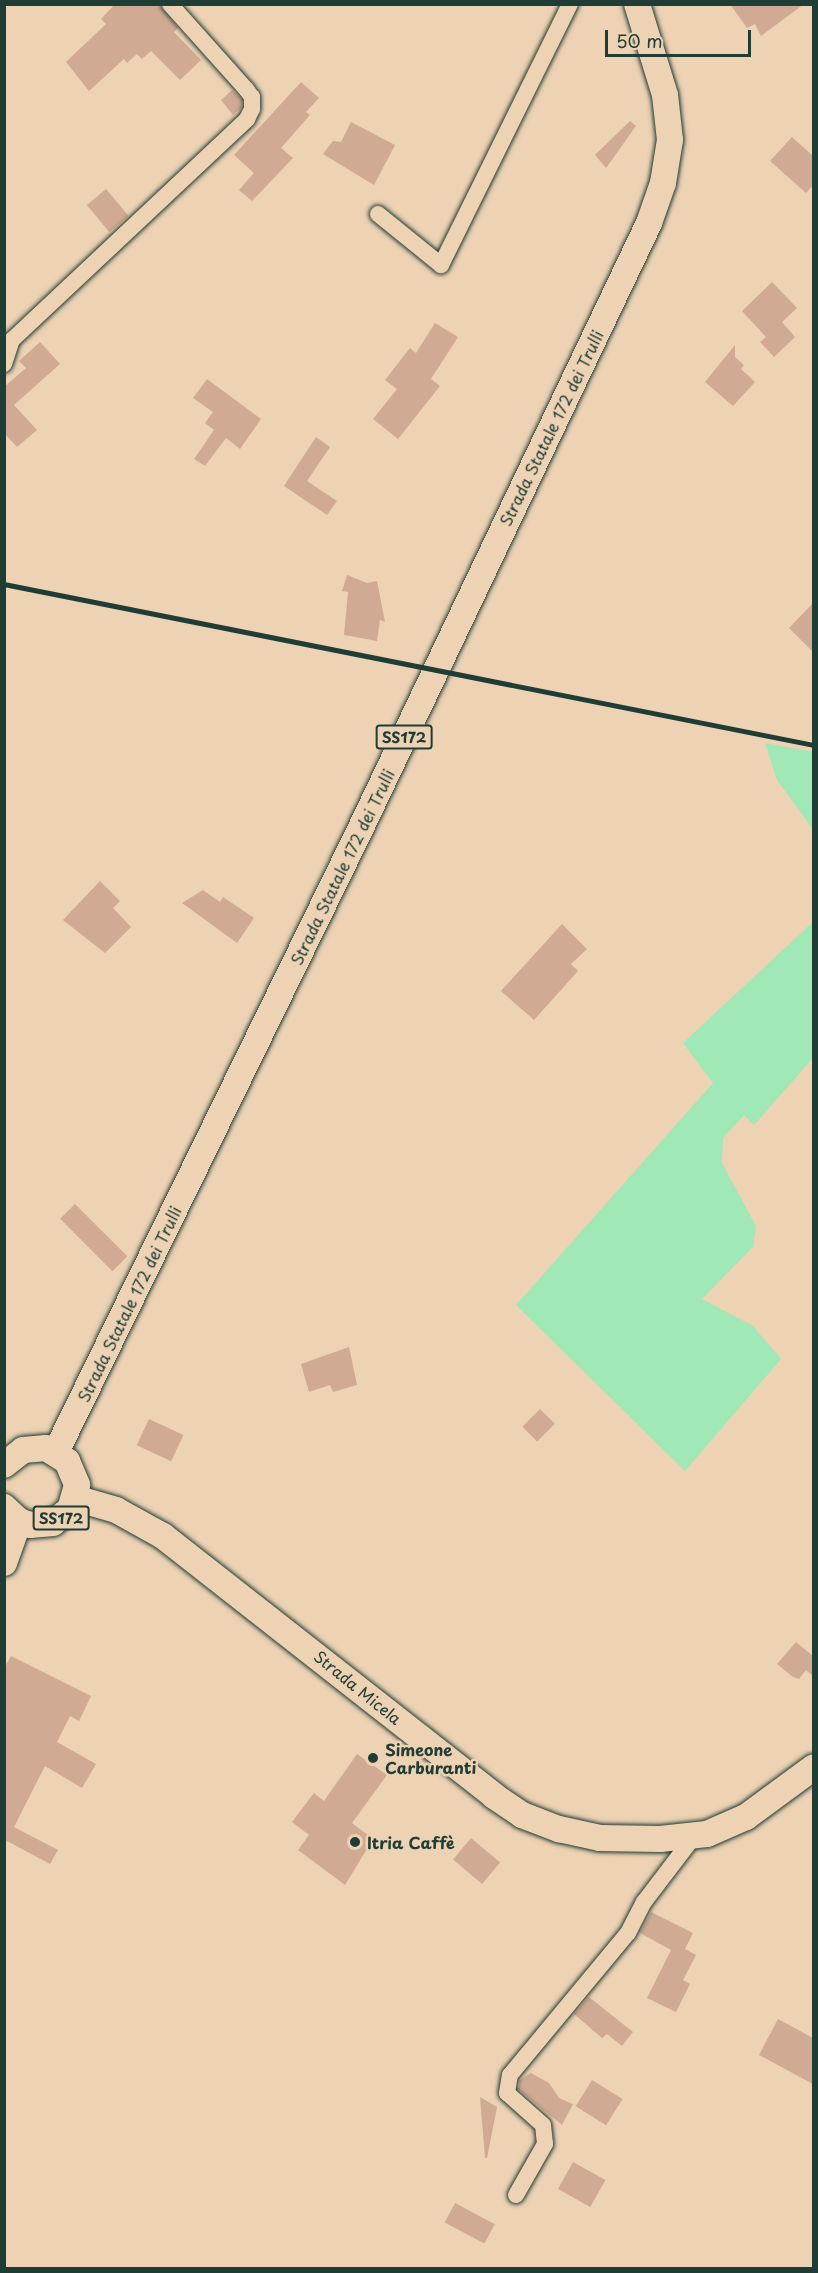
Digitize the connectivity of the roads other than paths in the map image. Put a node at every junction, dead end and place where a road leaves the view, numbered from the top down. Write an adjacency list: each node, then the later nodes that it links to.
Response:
1 (170, 4): 5 (street)
2 (570, 4): 4 (street)
3 (637, 4): 6 (main road, Strada Statale 172 dei Trulli / SS172)
4 (378, 214)
5 (4, 364)
6 (56, 1452): 7 (main road); 8 (main road, SS172)
7 (5, 1464)
8 (75, 1498): 9 (main road, SS172); 12 (main road, Strada Micela)
9 (12, 1514): 10 (main road, SS172)
10 (4, 1563)
11 (813, 1767): 12 (main road, Strada Micela)
12 (695, 1835): 13 (street)
13 (516, 2195)

